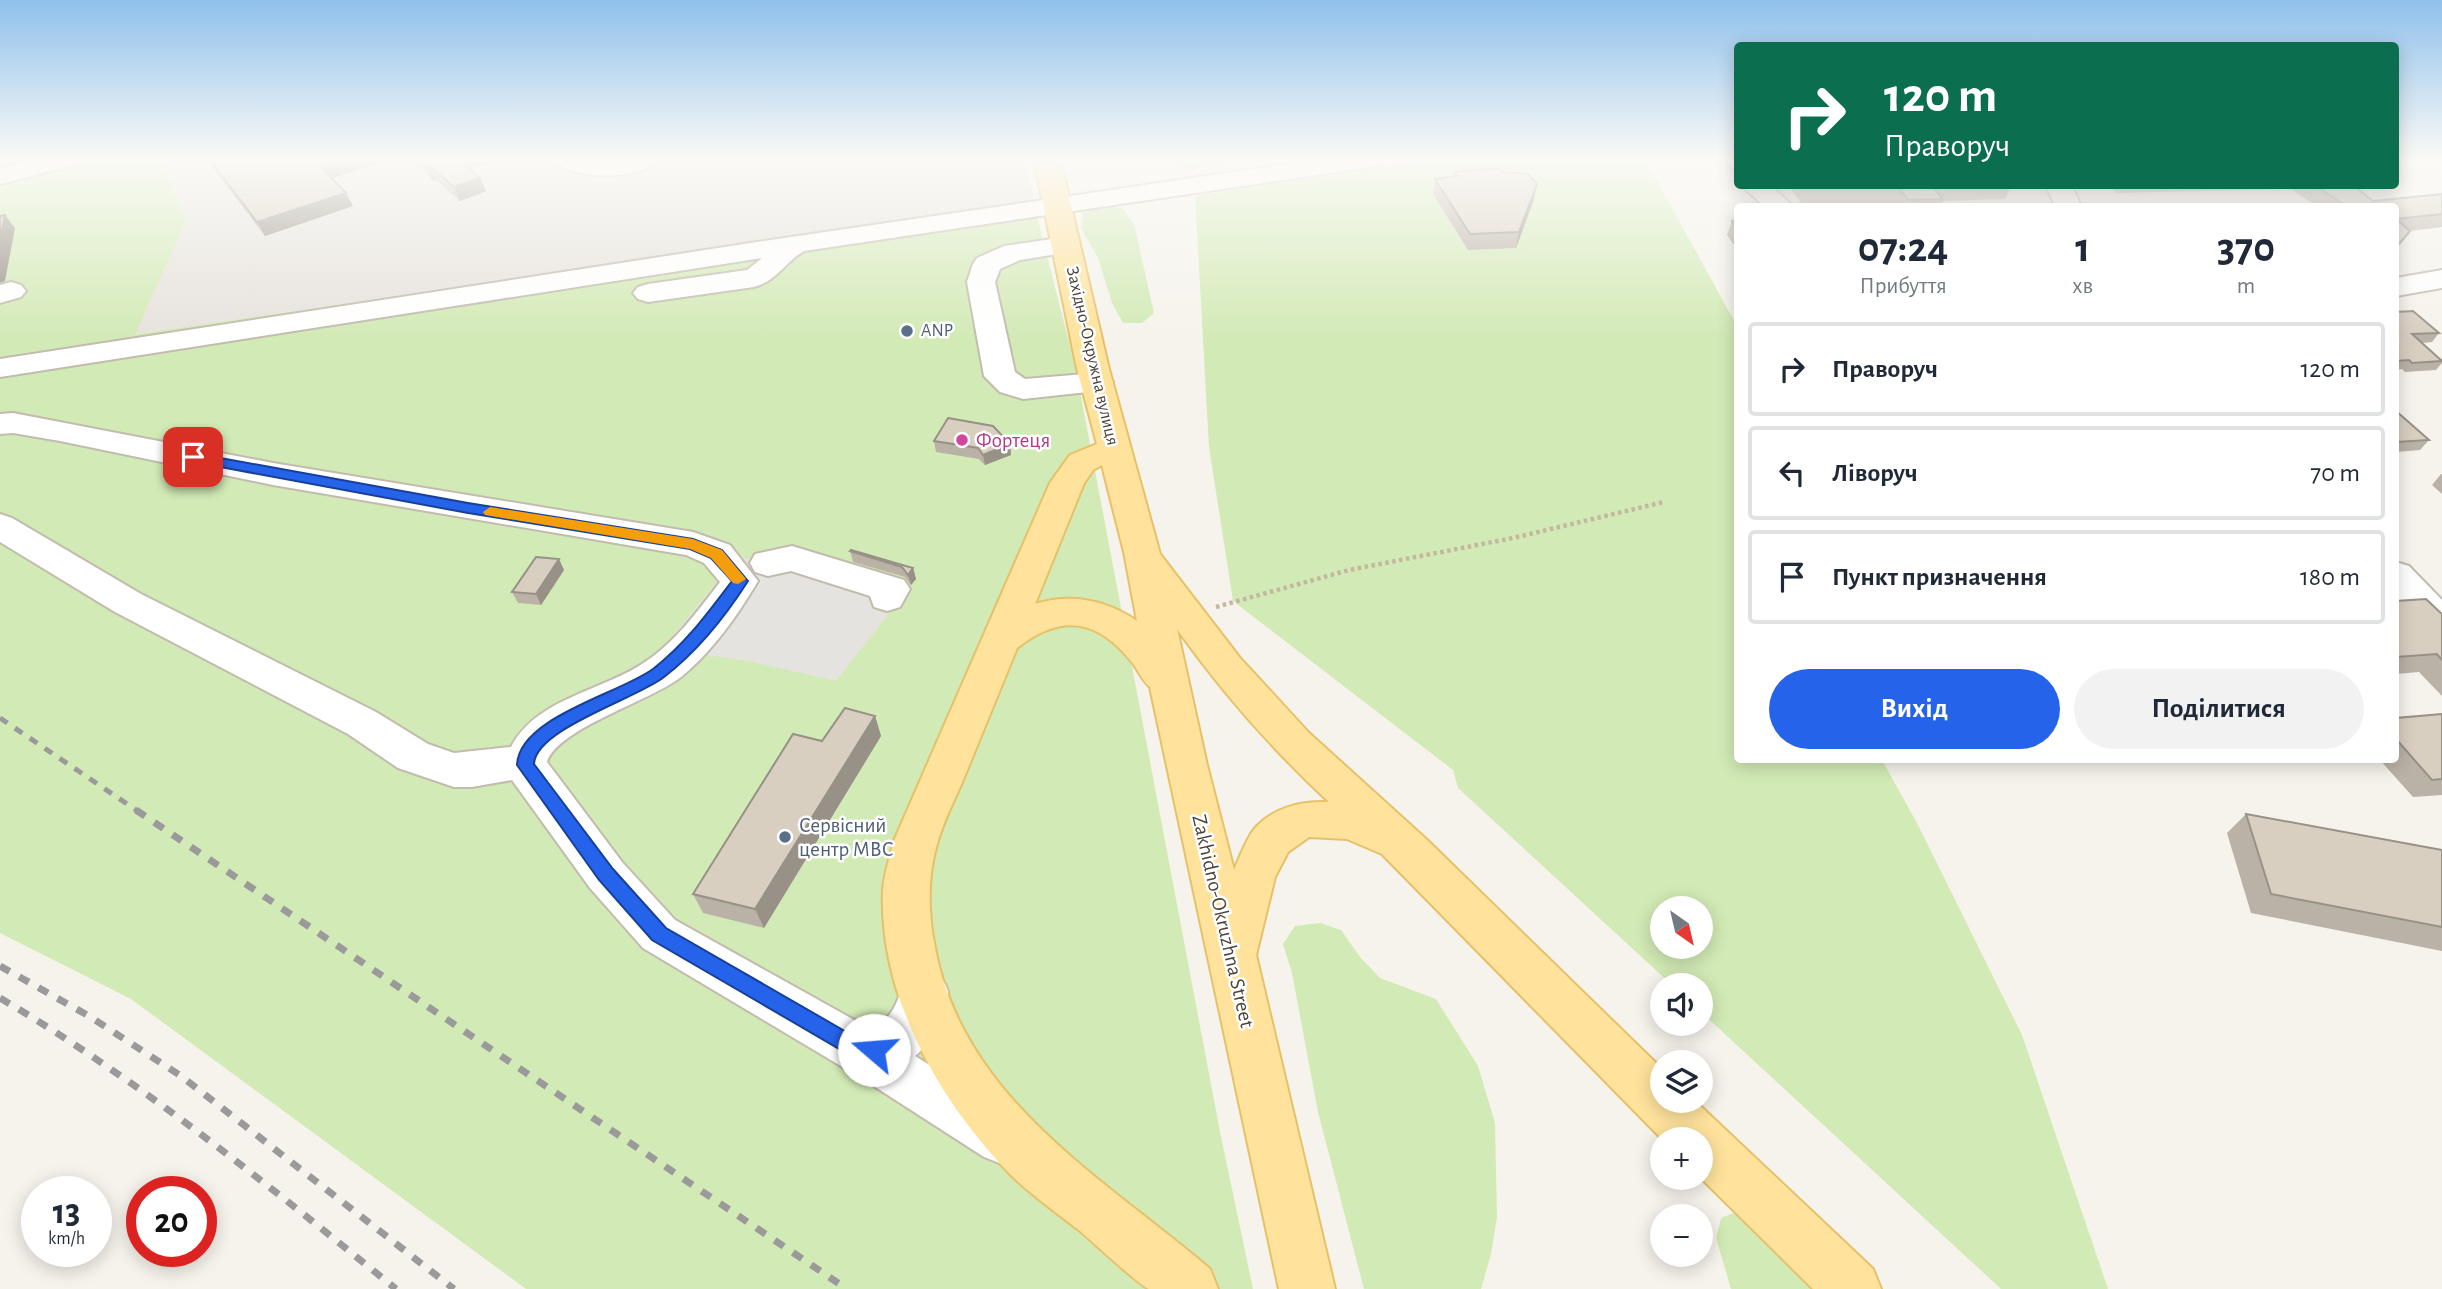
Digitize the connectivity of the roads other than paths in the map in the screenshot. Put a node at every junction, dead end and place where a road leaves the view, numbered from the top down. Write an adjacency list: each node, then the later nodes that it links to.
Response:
1 (974, 219): 4 (street)
2 (1061, 219): 3 (main road, Західно-Окружна вулиця)
3 (1066, 245): 8 (main road, Західно-Окружна вулиця); 8 (street)
4 (777, 250): 7 (street); 9 (street)
5 (2442, 279): 6 (street)
6 (2399, 286)
7 (0, 368)
8 (1097, 382): 11 (main road, Західно-Окружна вулиця)
9 (0, 389)
10 (0, 424): 20 (street)
11 (1115, 452): 13 (main road, Західно-Окружна вулиця); 18 (main road)
12 (0, 526): 20 (street)
13 (1142, 552): 19 (main road, Zakhidno-Okruzhna Street); 21 (main road)
14 (768, 564): 16 (street)
15 (2399, 578): 17 (street)
16 (887, 598)
17 (2442, 624)
18 (999, 640): 19 (main road); 23 (main road)
19 (1173, 701): 22 (main road, Zakhidno-Okruzhna Street)
20 (517, 758): 24 (street)
21 (1435, 877): 22 (main road); 25 (main road)
22 (1233, 957): 29 (main road, Zakhidno-Okruzhna Street)
23 (924, 992): 24 (street); 27 (main road)
24 (860, 1050): 27 (street)
25 (1685, 1127)
26 (1713, 1154): 30 (main road)
27 (1030, 1157): 28 (main road)
28 (1190, 1289)
29 (1307, 1289)
30 (1853, 1289)

